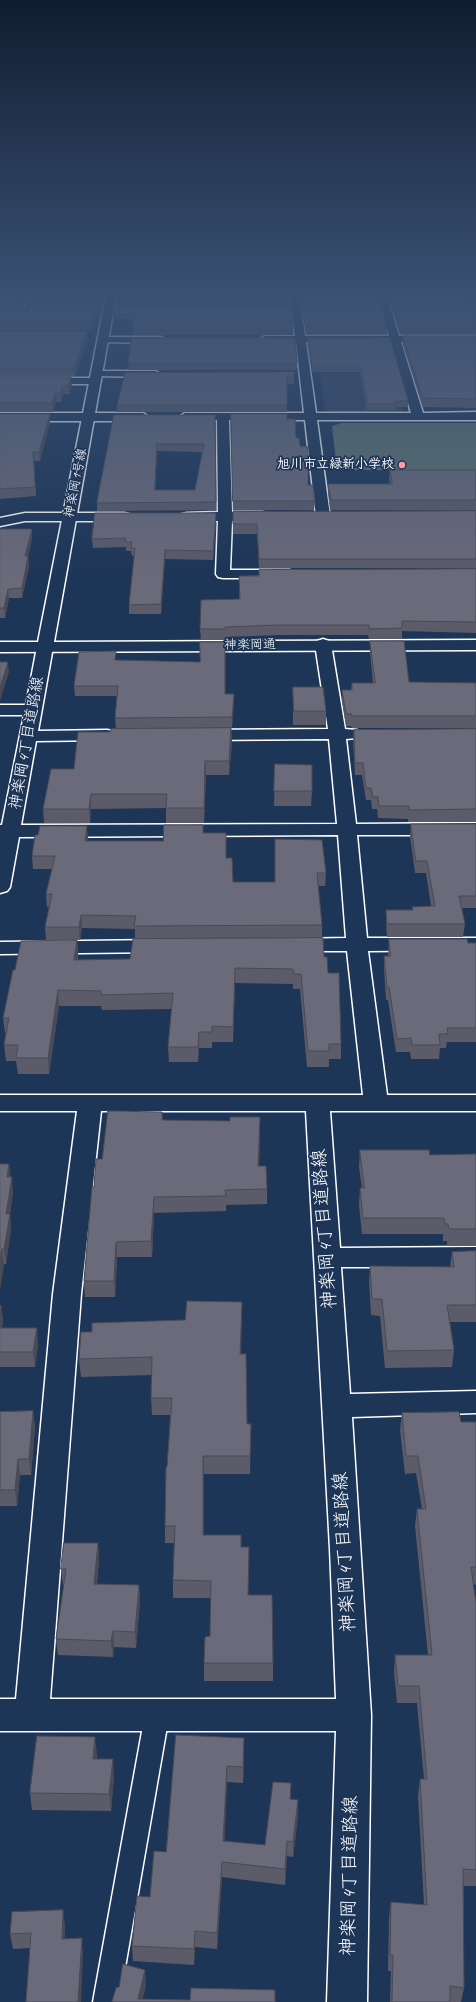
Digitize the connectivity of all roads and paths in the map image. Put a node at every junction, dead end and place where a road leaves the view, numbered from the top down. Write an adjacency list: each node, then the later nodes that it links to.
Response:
1 (94, 389): 8 (street, 神楽岡1号線)
2 (307, 389): 4 (street)
3 (410, 389): 5 (street)
4 (310, 416): 5 (street); 11 (street); 15 (street)
5 (418, 416): 6 (street)
6 (476, 416)
7 (0, 417): 8 (street)
8 (89, 417): 9 (street); 17 (street, 神楽岡1号線)
9 (155, 417)
10 (170, 417): 11 (street)
11 (223, 417): 12 (street)
12 (225, 516): 13 (street); 19 (street); 21 (street)
13 (278, 516)
14 (308, 516): 15 (street)
15 (323, 516): 16 (street)
16 (338, 516)
17 (70, 517): 18 (street); 20 (street); 25 (street, 神楽岡1号線)
18 (139, 517)
19 (170, 517)
20 (0, 522)
21 (302, 574)
22 (323, 644): 23 (street, 神楽岡通); 25 (street, 神楽岡通); 28 (street)
23 (476, 645)
24 (0, 647): 25 (street, 神楽岡通)
25 (44, 647): 27 (street, 神楽岡4丁目道路線)
26 (0, 710): 27 (street)
27 (32, 710): 32 (street, 神楽岡4丁目道路線)
28 (337, 734): 29 (street); 31 (street); 34 (street)
29 (368, 734)
30 (123, 735): 32 (street)
31 (186, 735)
32 (28, 736): 35 (street, 神楽岡4丁目道路線)
33 (476, 829): 34 (street)
34 (347, 830): 35 (street); 37 (street)
35 (5, 831): 36 (street, 神楽岡4丁目道路線)
36 (0, 887)
37 (357, 944): 38 (street); 39 (street); 46 (street)
38 (476, 944)
39 (277, 945)
40 (182, 946): 41 (street)
41 (0, 948)
42 (317, 1102): 45 (street); 46 (street); 48 (street, 神楽岡4丁目道路線)
43 (476, 1102): 46 (street)
44 (0, 1103): 45 (street)
45 (90, 1103): 51 (street)
46 (376, 1103)
47 (476, 1257): 48 (street)
48 (326, 1258): 50 (street, 神楽岡4丁目道路線)
49 (476, 1402): 50 (street)
50 (336, 1406): 53 (street, 神楽岡4丁目道路線)
51 (16, 1714): 52 (street)
52 (157, 1715): 53 (street); 54 (lane)
53 (354, 1715): 55 (street, 神楽岡4丁目道路線)
54 (106, 2002)
55 (347, 2002)

